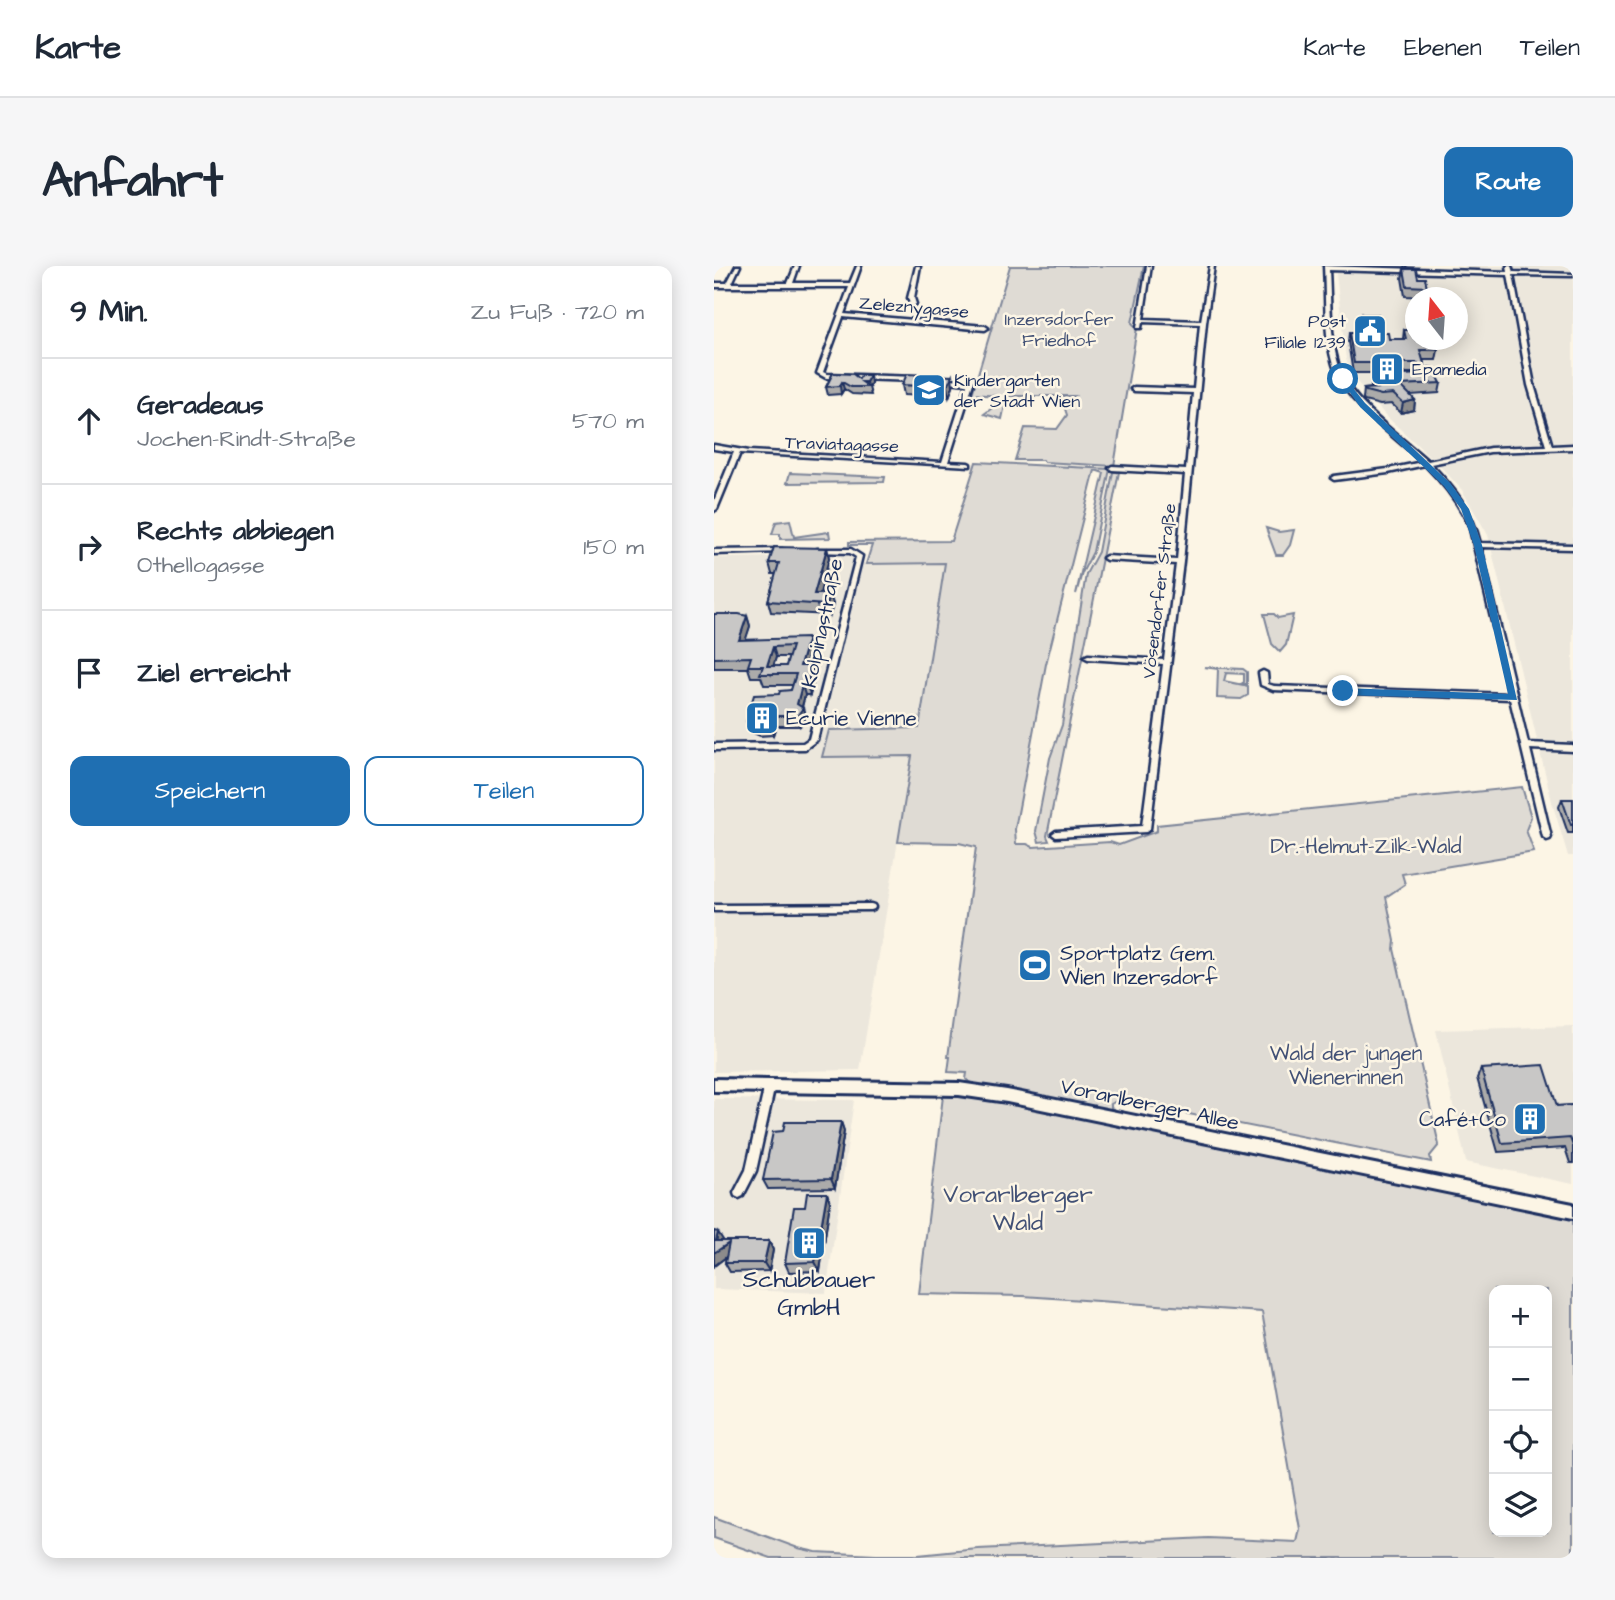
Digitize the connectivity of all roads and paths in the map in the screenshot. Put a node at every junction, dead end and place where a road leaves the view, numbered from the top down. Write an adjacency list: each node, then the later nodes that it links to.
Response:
1 (738, 266): 11 (street)
2 (797, 266): 12 (street)
3 (859, 266): 13 (street)
4 (918, 266): 14 (street)
5 (1149, 266): 16 (street)
6 (1212, 266): 16 (street, Vösendorfer Straße)
7 (1326, 267): 8 (street); 25 (street)
8 (1510, 270): 9 (street); 20 (street)
9 (1573, 275)
10 (714, 285): 11 (street)
11 (729, 285): 12 (street)
12 (790, 285): 13 (street)
13 (852, 285): 15 (street)
14 (913, 304)
15 (840, 315): 17 (street, Zeleznygasse); 24 (street)
16 (1203, 323): 19 (street, Vösendorfer Straße)
17 (985, 328)
18 (1134, 389): 19 (street)
19 (1197, 391): 28 (street, Vösendorfer Straße)
20 (1549, 446): 22 (street); 25 (street)
21 (714, 447): 23 (street, Traviatagasse)
22 (1573, 447)
23 (737, 452): 24 (street, Traviatagasse); 30 (street)
24 (945, 462): 26 (street, Traviatagasse)
25 (1426, 464): 29 (street); 31 (street)
26 (968, 465)
27 (1112, 468): 28 (street)
28 (1189, 472): 37 (street, Vösendorfer Straße)
29 (1334, 478)
30 (714, 509)
31 (1478, 545): 32 (street); 41 (street)
32 (1573, 547)
33 (796, 551): 35 (street, Kolpingstraße)
34 (810, 551): 43 (street, Kolpingstraße)
35 (714, 552)
36 (1106, 558): 37 (street)
37 (1180, 562): 39 (street, Vösendorfer Straße)
38 (1088, 657): 39 (street)
39 (1167, 662): 45 (street, Vösendorfer Straße)
40 (1263, 673): 41 (street)
41 (1514, 697): 42 (street)
42 (1526, 746): 44 (street); 46 (street)
43 (714, 747)
44 (1573, 748)
45 (1056, 834)
46 (1547, 837)
47 (872, 907): 48 (street)
48 (714, 908)
49 (714, 1085): 50 (main road, Vorarlberger Allee)
50 (770, 1085): 51 (street); 52 (main road, Vorarlberger Allee)
51 (739, 1193)
52 (1573, 1211)

